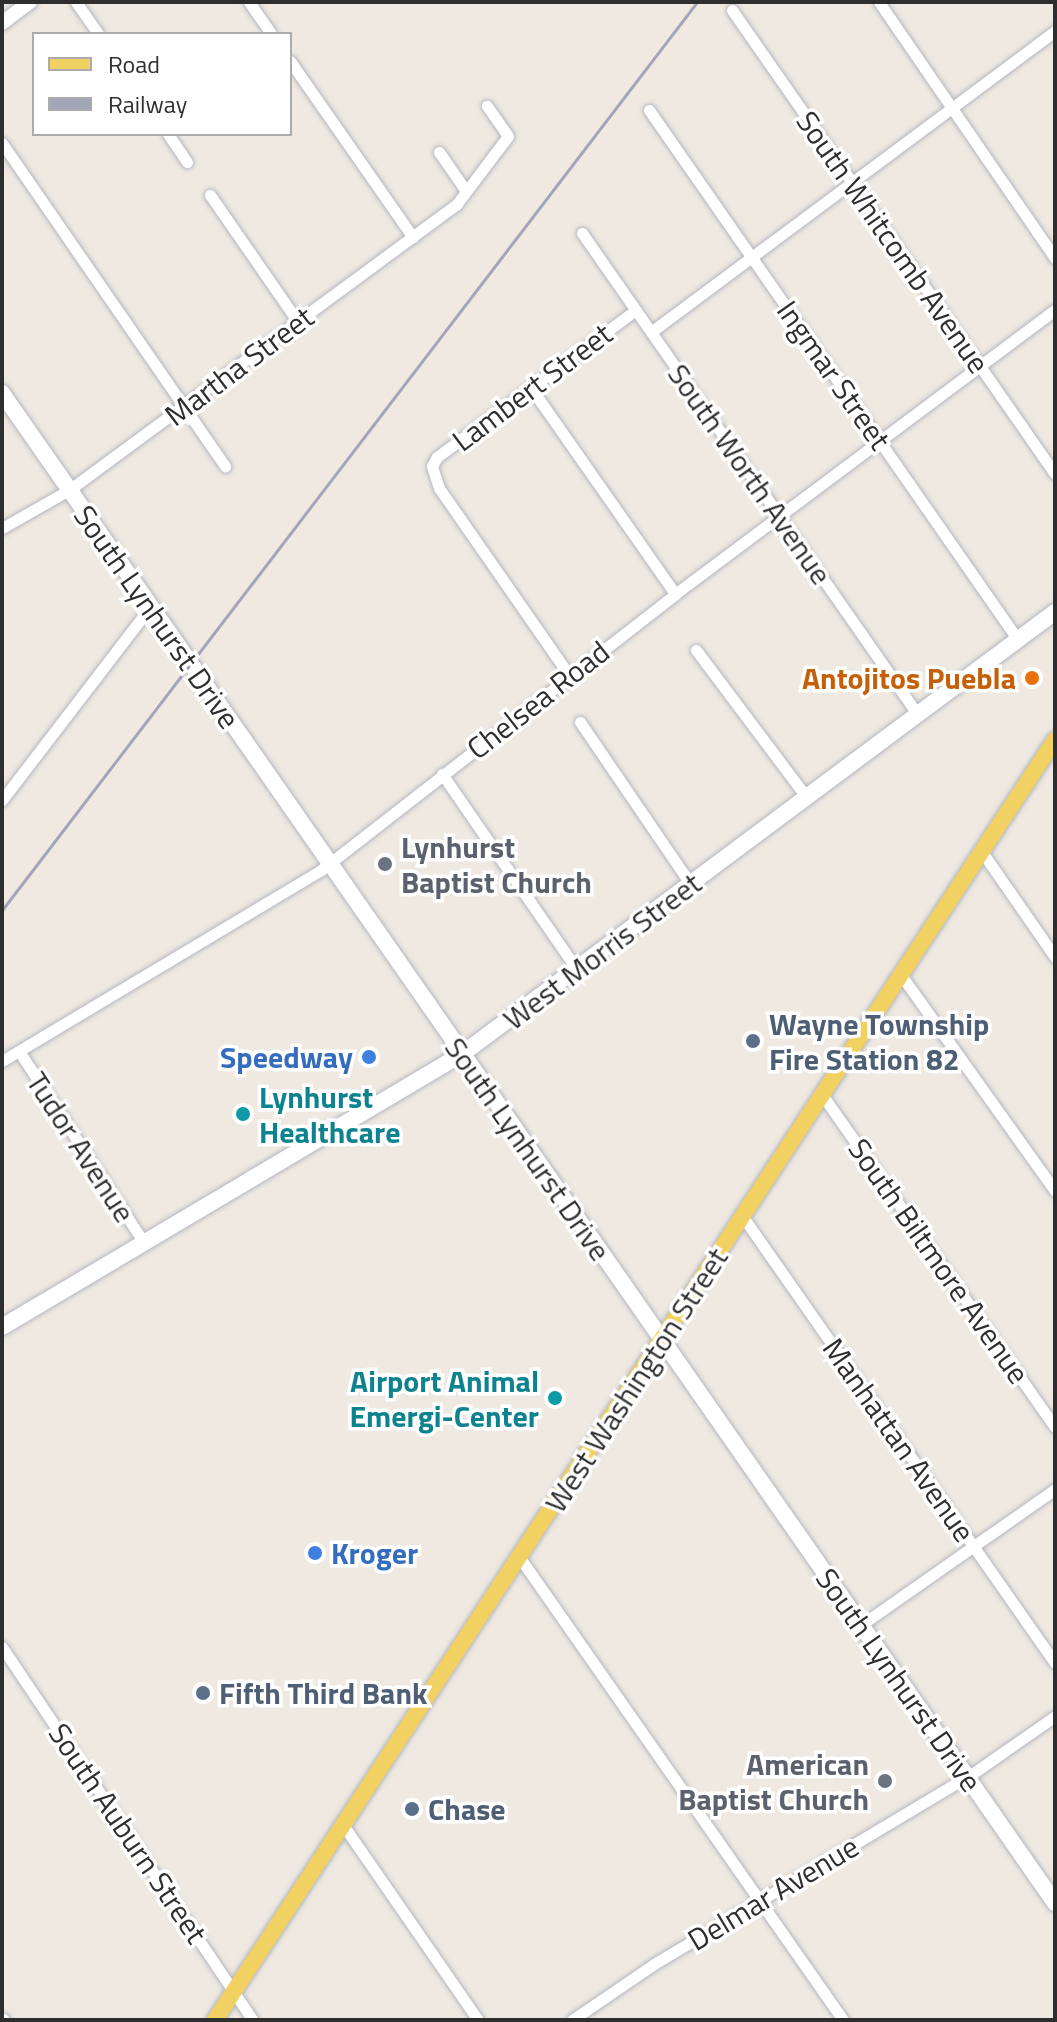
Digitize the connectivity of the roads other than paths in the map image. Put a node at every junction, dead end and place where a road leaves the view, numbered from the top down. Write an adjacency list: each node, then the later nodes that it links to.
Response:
1 (30, 2): 6 (street)
2 (76, 2): 8 (street)
3 (249, 2): 9 (street)
4 (879, 2): 12 (street)
5 (732, 10): 18 (street, South Whitcomb Avenue)
6 (2, 23)
7 (1055, 31): 12 (street, Lambert Street)
8 (97, 32)
9 (270, 32)
10 (292, 64): 22 (street)
11 (487, 106): 19 (street)
12 (952, 108): 18 (street, Lambert Street); 24 (street)
13 (649, 110): 23 (street, Ingmar Street)
14 (169, 136): 17 (street)
15 (2, 143): 32 (street)
16 (439, 152): 19 (street)
17 (187, 162)
18 (852, 183): 23 (street, Lambert Street); 29 (street, South Whitcomb Avenue)
19 (466, 191): 22 (street, Martha Street)
20 (210, 195): 27 (street)
21 (582, 233): 25 (street, South Worth Avenue)
22 (413, 237): 27 (street, Martha Street)
23 (752, 257): 28 (street, Lambert Street); 33 (street, Ingmar Street)
24 (1055, 258)
25 (636, 310): 28 (street, South Worth Avenue); 30 (street, Lambert Street)
26 (1055, 310): 29 (street, Chelsea Road)
27 (298, 322): 32 (street, Martha Street)
28 (651, 332): 37 (street, South Worth Avenue)
29 (979, 366): 33 (street, Chelsea Road); 35 (street, South Whitcomb Avenue)
30 (531, 388): 39 (street); 44 (street, Lambert Street)
31 (2, 393): 36 (main road, South Lynhurst Drive)
32 (185, 407): 34 (street); 36 (street, Martha Street)
33 (880, 440): 37 (street, Chelsea Road); 42 (street, Ingmar Street)
34 (225, 466)
35 (1055, 474)
36 (69, 490): 38 (street, Martha Street); 40 (main road, South Lynhurst Drive)
37 (780, 516): 39 (street, Chelsea Road); 45 (street, South Worth Avenue)
38 (2, 528)
39 (675, 594): 44 (street, Chelsea Road)
40 (150, 607): 50 (street); 52 (main road, South Lynhurst Drive)
41 (1055, 612): 42 (main road, West Morris Street)
42 (1018, 640): 45 (main road, West Morris Street)
43 (696, 650): 49 (street)
44 (569, 675): 48 (street, Chelsea Road)
45 (918, 715): 49 (main road, West Morris Street)
46 (580, 722): 53 (street)
47 (1055, 740): 51 (main road, West Washington Street)
48 (442, 774): 52 (street, Chelsea Road); 55 (street)
49 (807, 798): 53 (main road, West Morris Street)
50 (2, 800)
51 (982, 852): 54 (street); 56 (main road, West Washington Street)
52 (328, 861): 57 (street, Chelsea Road); 58 (main road, South Lynhurst Drive)
53 (691, 885): 55 (main road, West Morris Street)
54 (1055, 957)
55 (577, 970): 58 (main road, West Morris Street)
56 (901, 975): 60 (main road, West Washington Street); 61 (street)
57 (19, 1051): 59 (street, Chelsea Road); 63 (street, Tudor Avenue)
58 (462, 1054): 63 (main road, West Morris Street); 65 (main road, South Lynhurst Drive)
59 (2, 1061)
60 (823, 1096): 62 (main road, West Washington Street); 66 (street, South Biltmore Avenue)
61 (1055, 1191)
62 (743, 1217): 65 (main road, West Washington Street); 68 (street, Manhattan Avenue)
63 (144, 1243): 64 (main road, West Morris Street)
64 (2, 1327)
65 (661, 1342): 69 (main road, West Washington Street); 70 (main road, South Lynhurst Drive)
66 (1055, 1427)
67 (1055, 1489): 68 (street)
68 (974, 1547): 70 (street); 72 (street, Manhattan Avenue)
69 (520, 1558): 75 (main road, West Washington Street); 76 (street)
70 (861, 1625): 74 (main road, South Lynhurst Drive)
71 (2, 1647): 78 (street, South Auburn Street)
72 (1055, 1663)
73 (1055, 1716): 74 (street, Delmar Avenue)
74 (966, 1777): 76 (street, Delmar Avenue); 77 (main road, South Lynhurst Drive)
75 (343, 1825): 78 (main road, West Washington Street); 81 (street)
76 (759, 1902): 82 (street, Delmar Avenue); 83 (street)
77 (1055, 1903)
78 (235, 1990): 79 (main road, West Washington Street); 80 (street, South Auburn Street)
79 (215, 2020)
80 (253, 2020)
81 (478, 2020)
82 (572, 2020)
83 (843, 2020)

